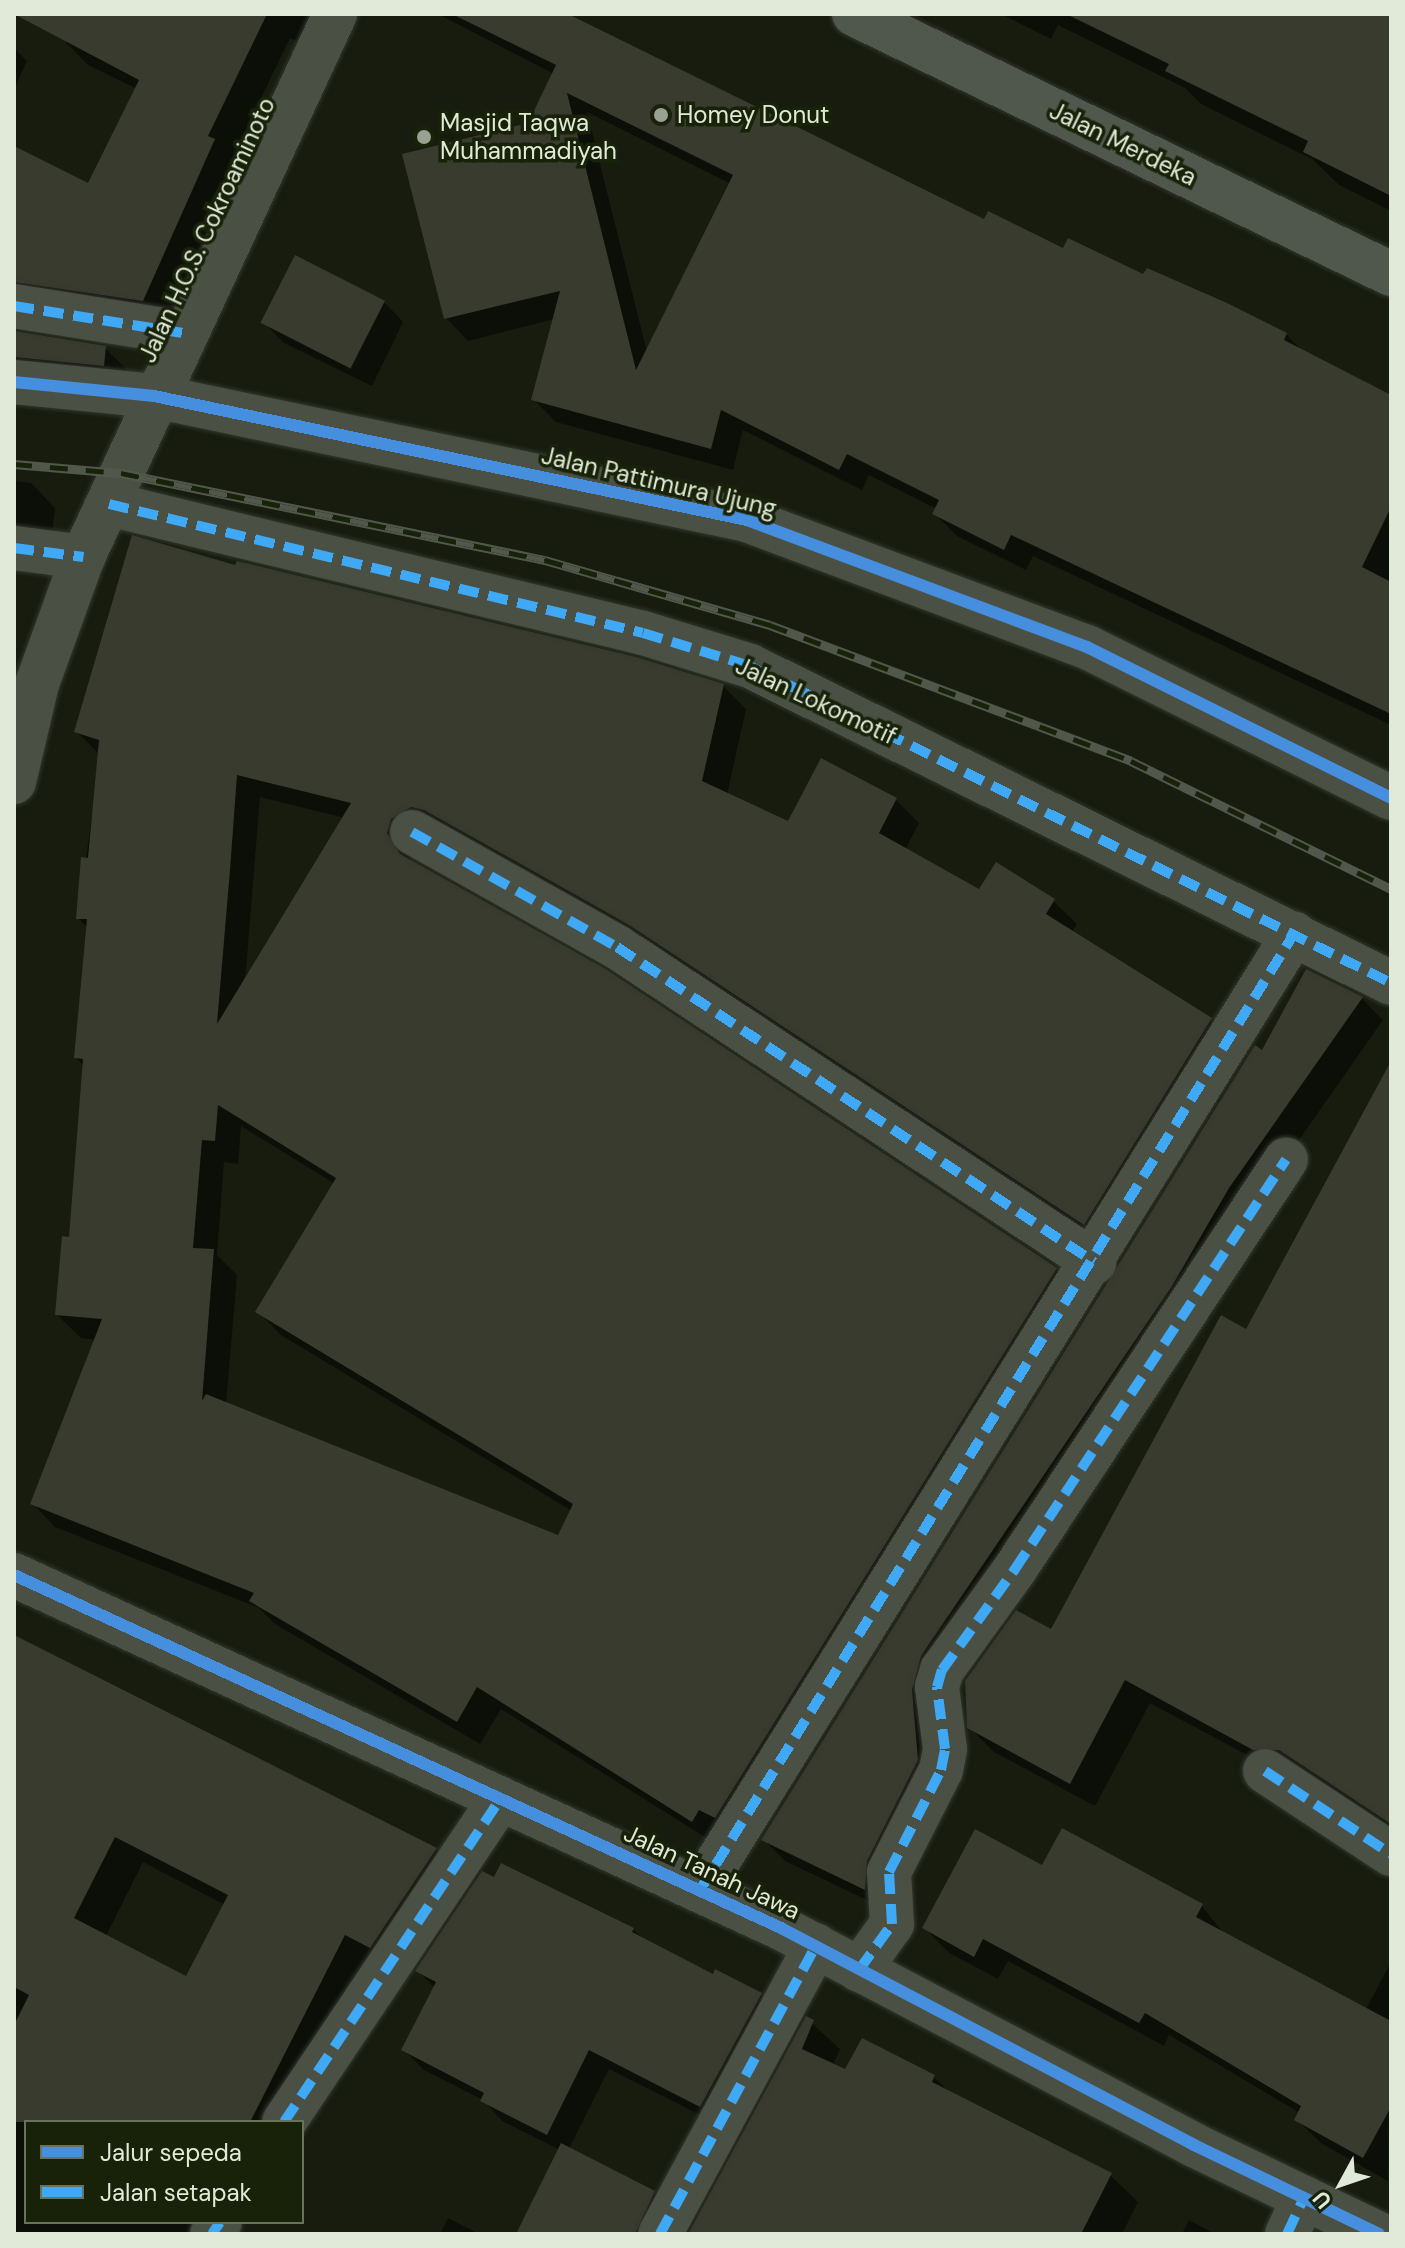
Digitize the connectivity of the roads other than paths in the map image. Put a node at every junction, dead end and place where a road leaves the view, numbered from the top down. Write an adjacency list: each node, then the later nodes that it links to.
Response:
1 (335, 14): 5 (street, Jalan H.O.S. Cokroaminoto)
2 (854, 14): 3 (main road, Jalan Merdeka)
3 (1391, 274)
4 (14, 306): 5 (street)
5 (183, 333): 7 (street, Jalan H.O.S. Cokroaminoto)
6 (14, 382): 7 (street, Jalan Pattimura Ujung)
7 (154, 396): 8 (street, Jalan H.O.S. Cokroaminoto); 12 (street, Jalan Pattimura Ujung)
8 (109, 504): 10 (street, Jalan H.O.S. Cokroaminoto); 14 (street, Jalan Lokomotif)
9 (14, 548): 10 (street)
10 (83, 557): 11 (street, Jalan H.O.S. Cokroaminoto)
11 (14, 782)
12 (1391, 798)
13 (412, 832): 17 (street)
14 (1294, 934): 15 (street, Jalan Lokomotif); 17 (street)
15 (1391, 983)
16 (1286, 1159): 24 (street)
17 (1094, 1262): 22 (street)
18 (14, 1575): 20 (street, Jalan Tanah Jawa)
19 (1265, 1771): 21 (street)
20 (500, 1799): 22 (street, Jalan Tanah Jawa); 25 (street)
21 (1391, 1854)
22 (700, 1890): 23 (street, Jalan Tanah Jawa)
23 (816, 1946): 24 (street, Jalan Tanah Jawa); 27 (street)
24 (859, 1970): 26 (street, Jalan Tanah Jawa)
25 (285, 2120)
26 (1296, 2216): 28 (street, Jalan Tanah Jawa)
27 (660, 2234)
28 (1379, 2234)

